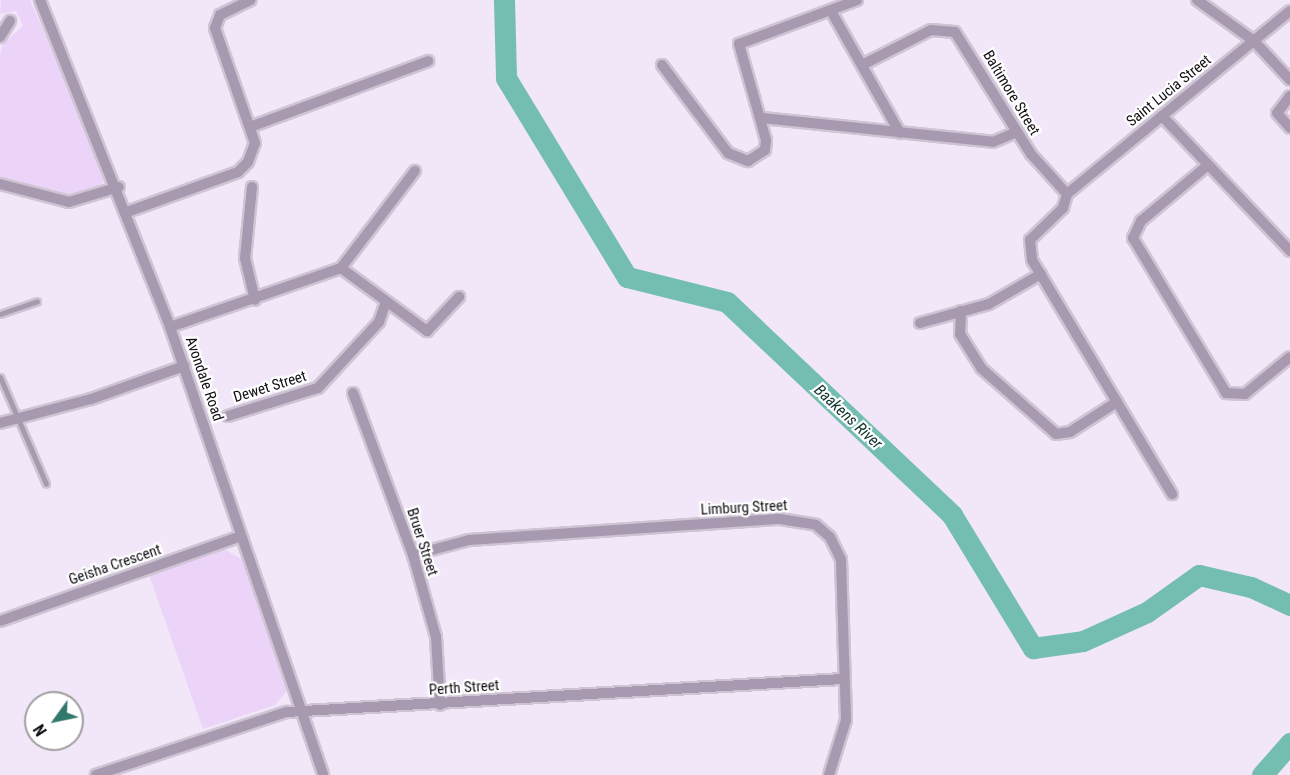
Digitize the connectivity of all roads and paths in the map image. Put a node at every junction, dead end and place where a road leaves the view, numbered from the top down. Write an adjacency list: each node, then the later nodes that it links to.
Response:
1 (40, 0): 24 (street, Avondale Road)
2 (250, 0): 17 (street)
3 (857, 0): 5 (street)
4 (1197, 0): 9 (street)
5 (831, 11): 12 (street); 16 (street)
6 (1290, 11): 9 (street, Saint Lucia Street)
7 (10, 21): 8 (street)
8 (0, 37)
9 (1254, 40): 13 (street); 15 (street, Saint Lucia Street)
10 (428, 61): 17 (street)
11 (662, 65): 16 (street)
12 (862, 65): 19 (street, Baltimore Street); 20 (street)
13 (1290, 80)
14 (1290, 96): 18 (street)
15 (1162, 116): 21 (street); 26 (street, Saint Lucia Street)
16 (762, 118): 20 (street)
17 (250, 127): 27 (street)
18 (1290, 128)
19 (1017, 132): 20 (street); 26 (street, Baltimore Street)
20 (900, 133)
21 (1208, 165): 28 (street); 39 (street)
22 (414, 171): 29 (street)
23 (0, 184): 24 (street)
24 (119, 187): 27 (street, Avondale Road)
25 (252, 187): 32 (street)
26 (1067, 194): 30 (street, Saint Lucia Street)
27 (128, 212): 38 (street, Avondale Road)
28 (1290, 251)
29 (341, 268): 32 (street); 34 (street)
30 (1041, 274): 35 (street); 43 (street)
31 (459, 297): 34 (street)
32 (255, 300): 38 (street)
33 (37, 301): 36 (lane)
34 (386, 302): 44 (street, Dewet Street)
35 (960, 312): 37 (street); 43 (street)
36 (0, 314)
37 (920, 323)
38 (171, 327): 40 (street, Avondale Road)
39 (1290, 357)
40 (183, 366): 45 (street); 49 (street, Avondale Road)
41 (0, 377): 45 (lane)
42 (352, 393): 50 (street, Bruer Street)
43 (1117, 402): 48 (street)
44 (228, 416)
45 (19, 417): 46 (street); 47 (lane)
46 (0, 423)
47 (46, 484)
48 (1173, 494)
49 (239, 537): 51 (street, Geisha Crescent); 54 (street, Avondale Road)
50 (413, 555): 52 (street, Limburg Street); 53 (street, Bruer Street)
51 (0, 621)
52 (843, 679): 53 (street, Perth Street); 57 (street, Limburg Street)
53 (440, 705): 54 (street, Perth Street)
54 (303, 713): 55 (street, Perth Street); 56 (street, Avondale Road)
55 (96, 775)
56 (323, 775)
57 (829, 775)

